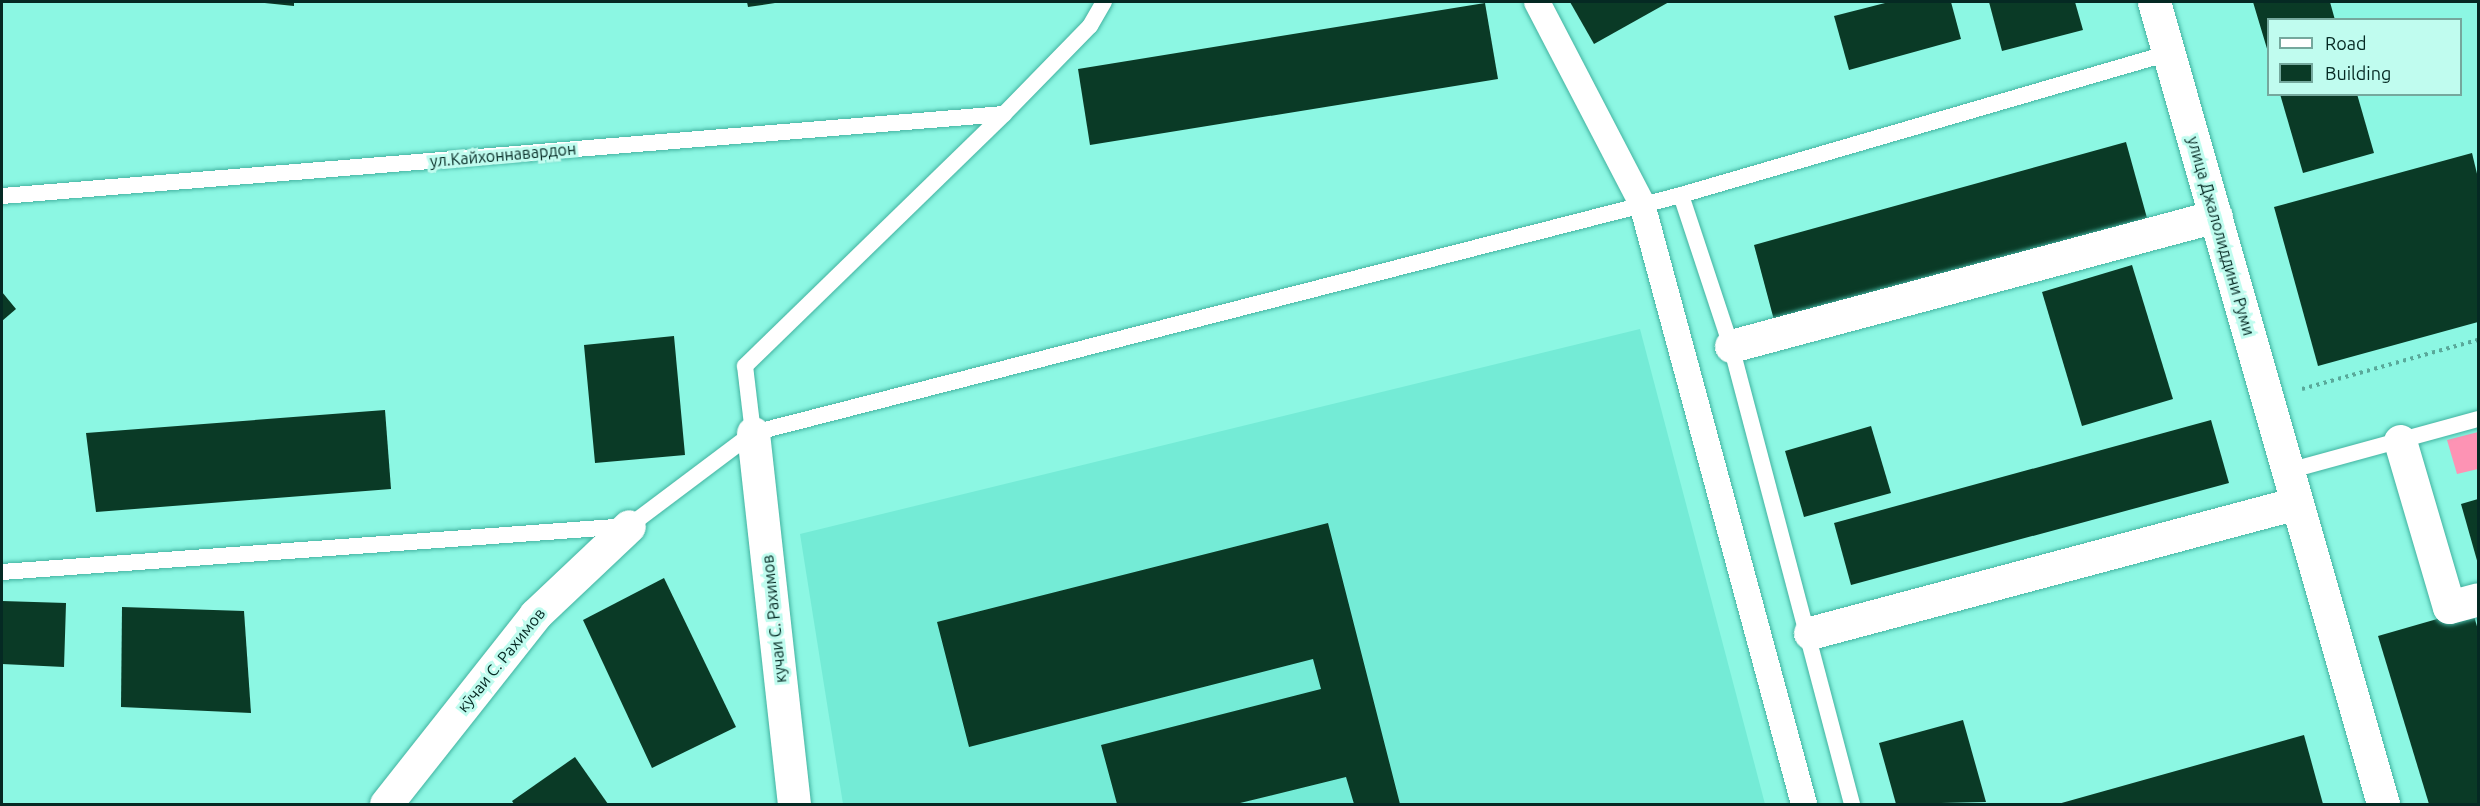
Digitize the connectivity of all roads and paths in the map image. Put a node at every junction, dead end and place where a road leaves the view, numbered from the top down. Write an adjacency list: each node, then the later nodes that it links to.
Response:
1 (1104, 2): 5 (lane)
2 (1537, 2): 8 (street)
3 (2154, 2): 4 (street, улица Джалолиддини Руми)
4 (2169, 53): 6 (lane); 9 (street, улица Джалолиддини Руми)
5 (1004, 114): 7 (lane, ул.Кайхоннавардон); 14 (lane)
6 (1682, 195): 8 (lane); 11 (lane)
7 (2, 196)
8 (1642, 204): 14 (lane); 24 (street)
9 (2216, 216): 11 (street); 16 (street, улица Джалолиддини Руми)
10 (2478, 340): 12 (path)
11 (1731, 346): 21 (lane)
12 (2295, 391)
13 (2478, 419): 15 (lane)
14 (753, 433): 18 (lane); 23 (street, кучаи С. Рахимов)
15 (2400, 441): 16 (lane); 20 (street)
16 (2288, 471): 17 (street, улица Джалолиддини Руми)
17 (2297, 503): 21 (street); 26 (street, улица Джалолиддини Руми)
18 (629, 526): 19 (lane); 22 (street, кӯчаи С. Рахимов)
19 (2, 572)
20 (2478, 599)
21 (1810, 633): 25 (lane)
22 (386, 804)
23 (794, 804)
24 (1804, 804)
25 (1852, 804)
26 (2384, 804)

